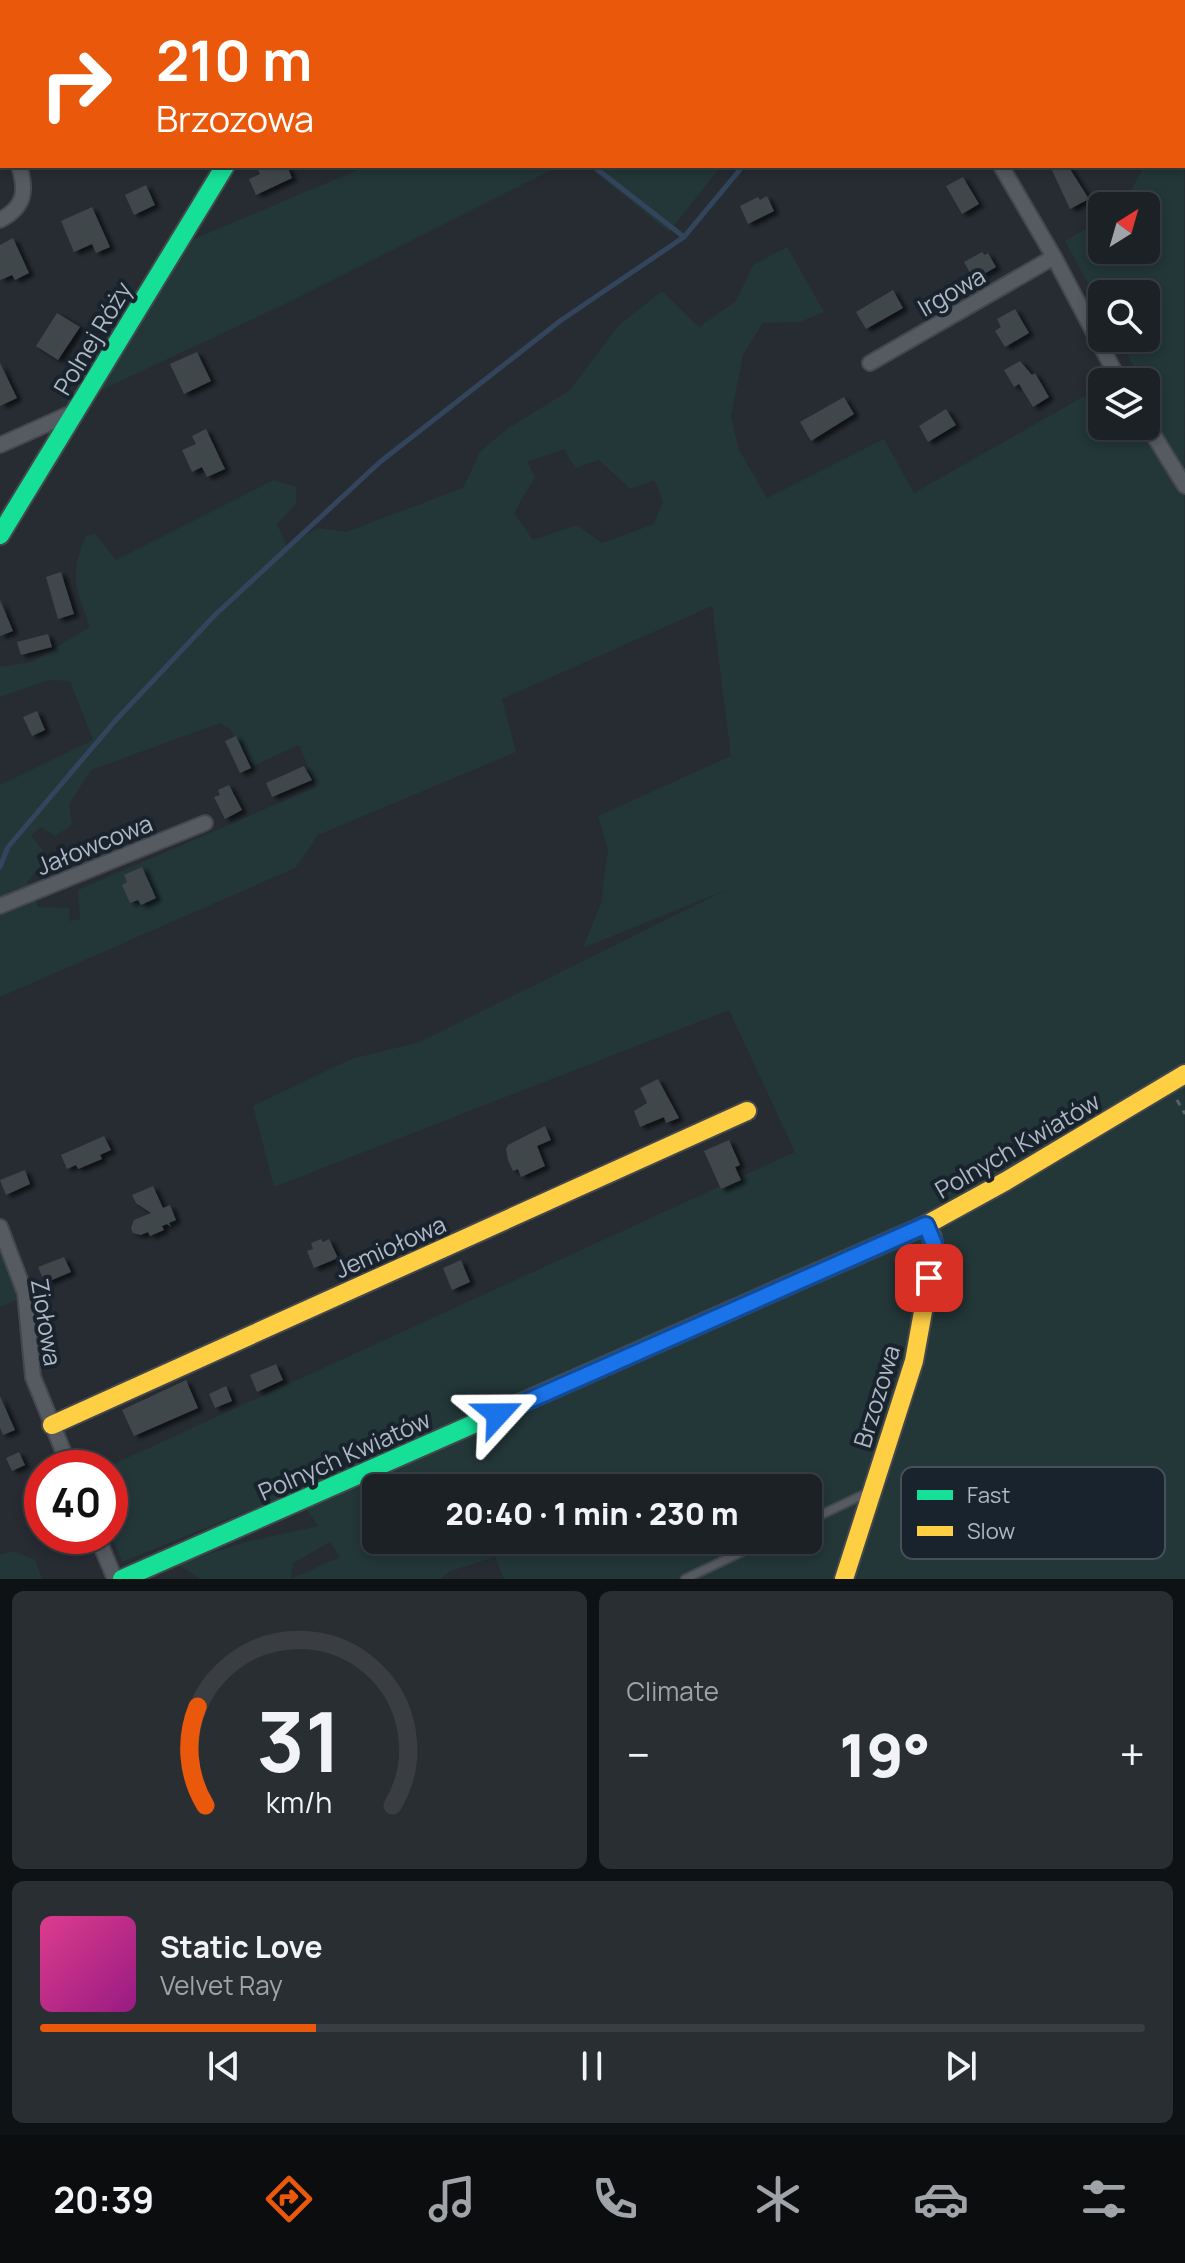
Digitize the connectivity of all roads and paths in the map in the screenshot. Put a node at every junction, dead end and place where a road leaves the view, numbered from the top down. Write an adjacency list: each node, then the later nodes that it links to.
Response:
1 (20, 168): 4 (street)
2 (224, 168): 8 (street, Polnej Róży)
3 (1002, 168): 5 (street)
4 (0, 220)
5 (1054, 257): 6 (street, Irgowa); 7 (street)
6 (870, 363)
7 (1113, 368)
8 (74, 412): 10 (street); 12 (street, Polnej Róży)
9 (1157, 440): 11 (street)
10 (0, 445)
11 (1185, 486)
12 (0, 535)
13 (205, 823): 14 (street, Jałowcowa)
14 (0, 906)
15 (1185, 1074): 17 (street, Polnych Kwiatów)
16 (747, 1111): 19 (street, Jemiołowa)
17 (926, 1225): 21 (street, Brzozowa); 26 (street, Polnych Kwiatów)
18 (0, 1227): 19 (street, Ziołowa)
19 (52, 1425): 20 (street, Ziołowa)
20 (62, 1450)
21 (872, 1490): 22 (lane); 28 (street, Brzozowa)
22 (822, 1514)
23 (105, 1554): 25 (street)
24 (738, 1554): 27 (lane)
25 (115, 1579)
26 (122, 1579)
27 (685, 1579)
28 (844, 1579)

